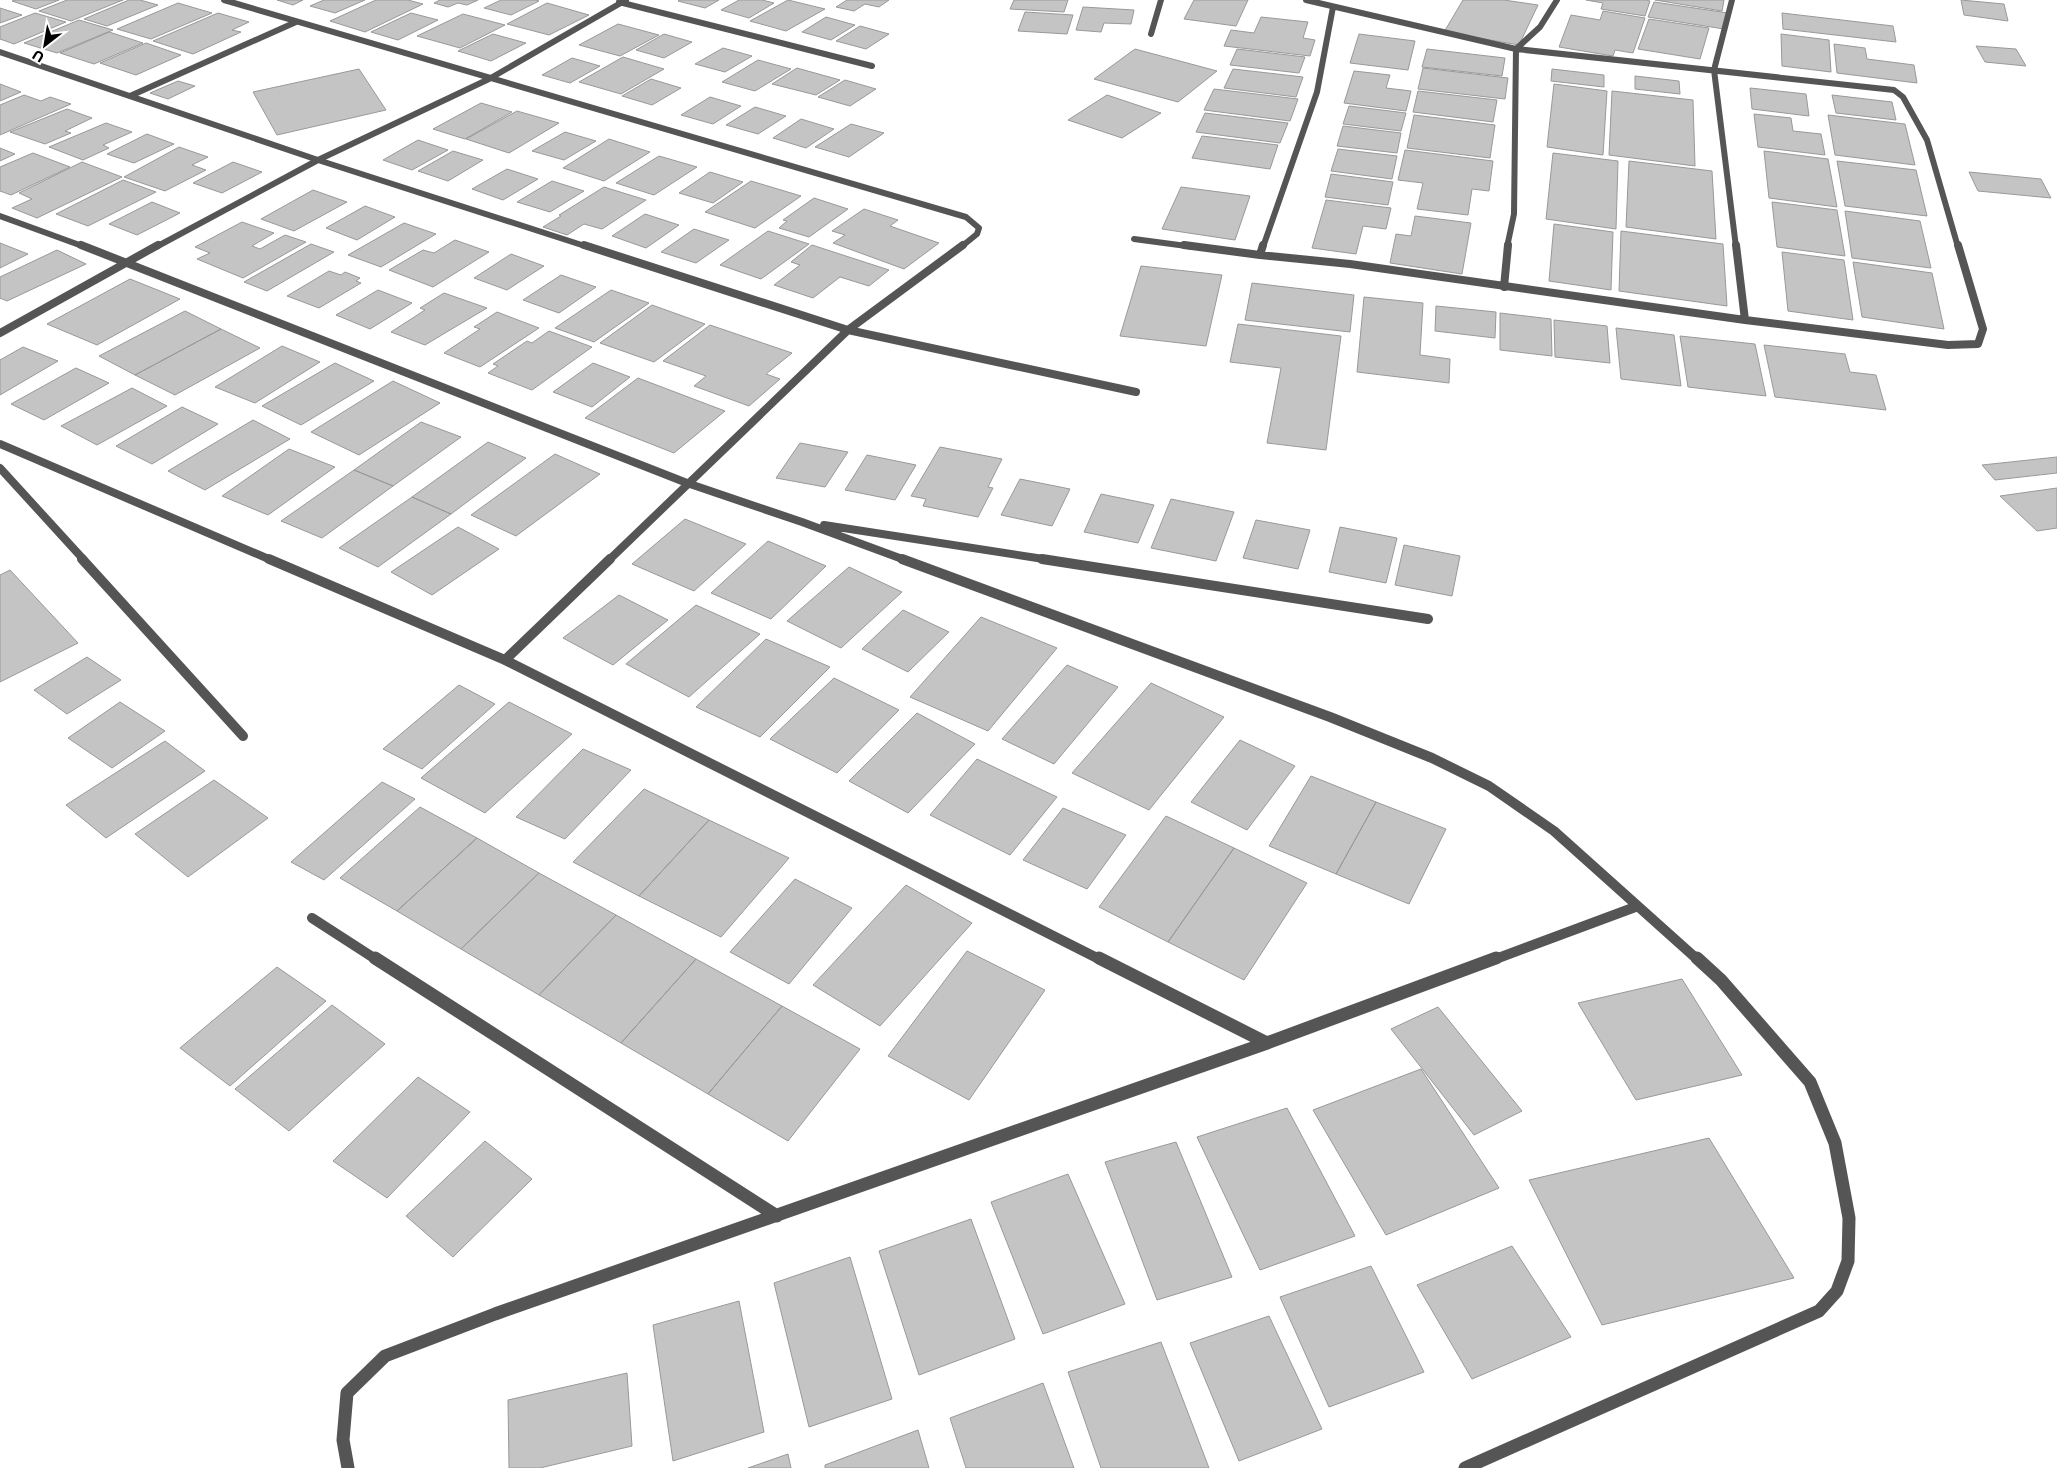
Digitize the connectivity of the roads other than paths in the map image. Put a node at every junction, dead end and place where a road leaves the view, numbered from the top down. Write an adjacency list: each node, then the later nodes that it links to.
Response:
1 (224, 0): 9 (street)
2 (612, 0): 7 (street)
3 (1160, 0): 10 (street)
4 (1306, 0): 8 (street)
5 (1557, 0): 11 (street)
6 (1732, 0): 14 (street)
7 (623, 1): 13 (street); 15 (street)
8 (1333, 7): 11 (street); 20 (street)
9 (296, 22): 15 (street); 16 (street)
10 (1151, 34)
11 (1516, 49): 14 (street); 22 (street)
12 (0, 52): 16 (street)
13 (872, 66)
14 (1714, 70): 23 (street); 23 (street)
15 (489, 79): 17 (street); 24 (street)
16 (130, 96): 17 (street)
17 (318, 160): 21 (street); 24 (street)
18 (0, 216): 21 (street)
19 (1134, 239): 20 (street)
20 (1260, 255): 22 (street)
21 (127, 262): 25 (street); 29 (street)
22 (1504, 287): 23 (street)
23 (1745, 320)
24 (848, 330): 26 (street); 29 (street)
25 (0, 333)
26 (1136, 392)
27 (0, 444): 32 (street)
28 (0, 468): 33 (street)
29 (687, 484): 30 (street); 32 (street)
30 (802, 522): 31 (street); 34 (street)
31 (1428, 619)
32 (505, 660): 36 (street)
33 (243, 736)
34 (1638, 906): 36 (street); 39 (street)
35 (312, 918): 37 (street)
36 (1267, 1043): 37 (street)
37 (777, 1216): 38 (street)
38 (348, 1468)
39 (1465, 1468)

